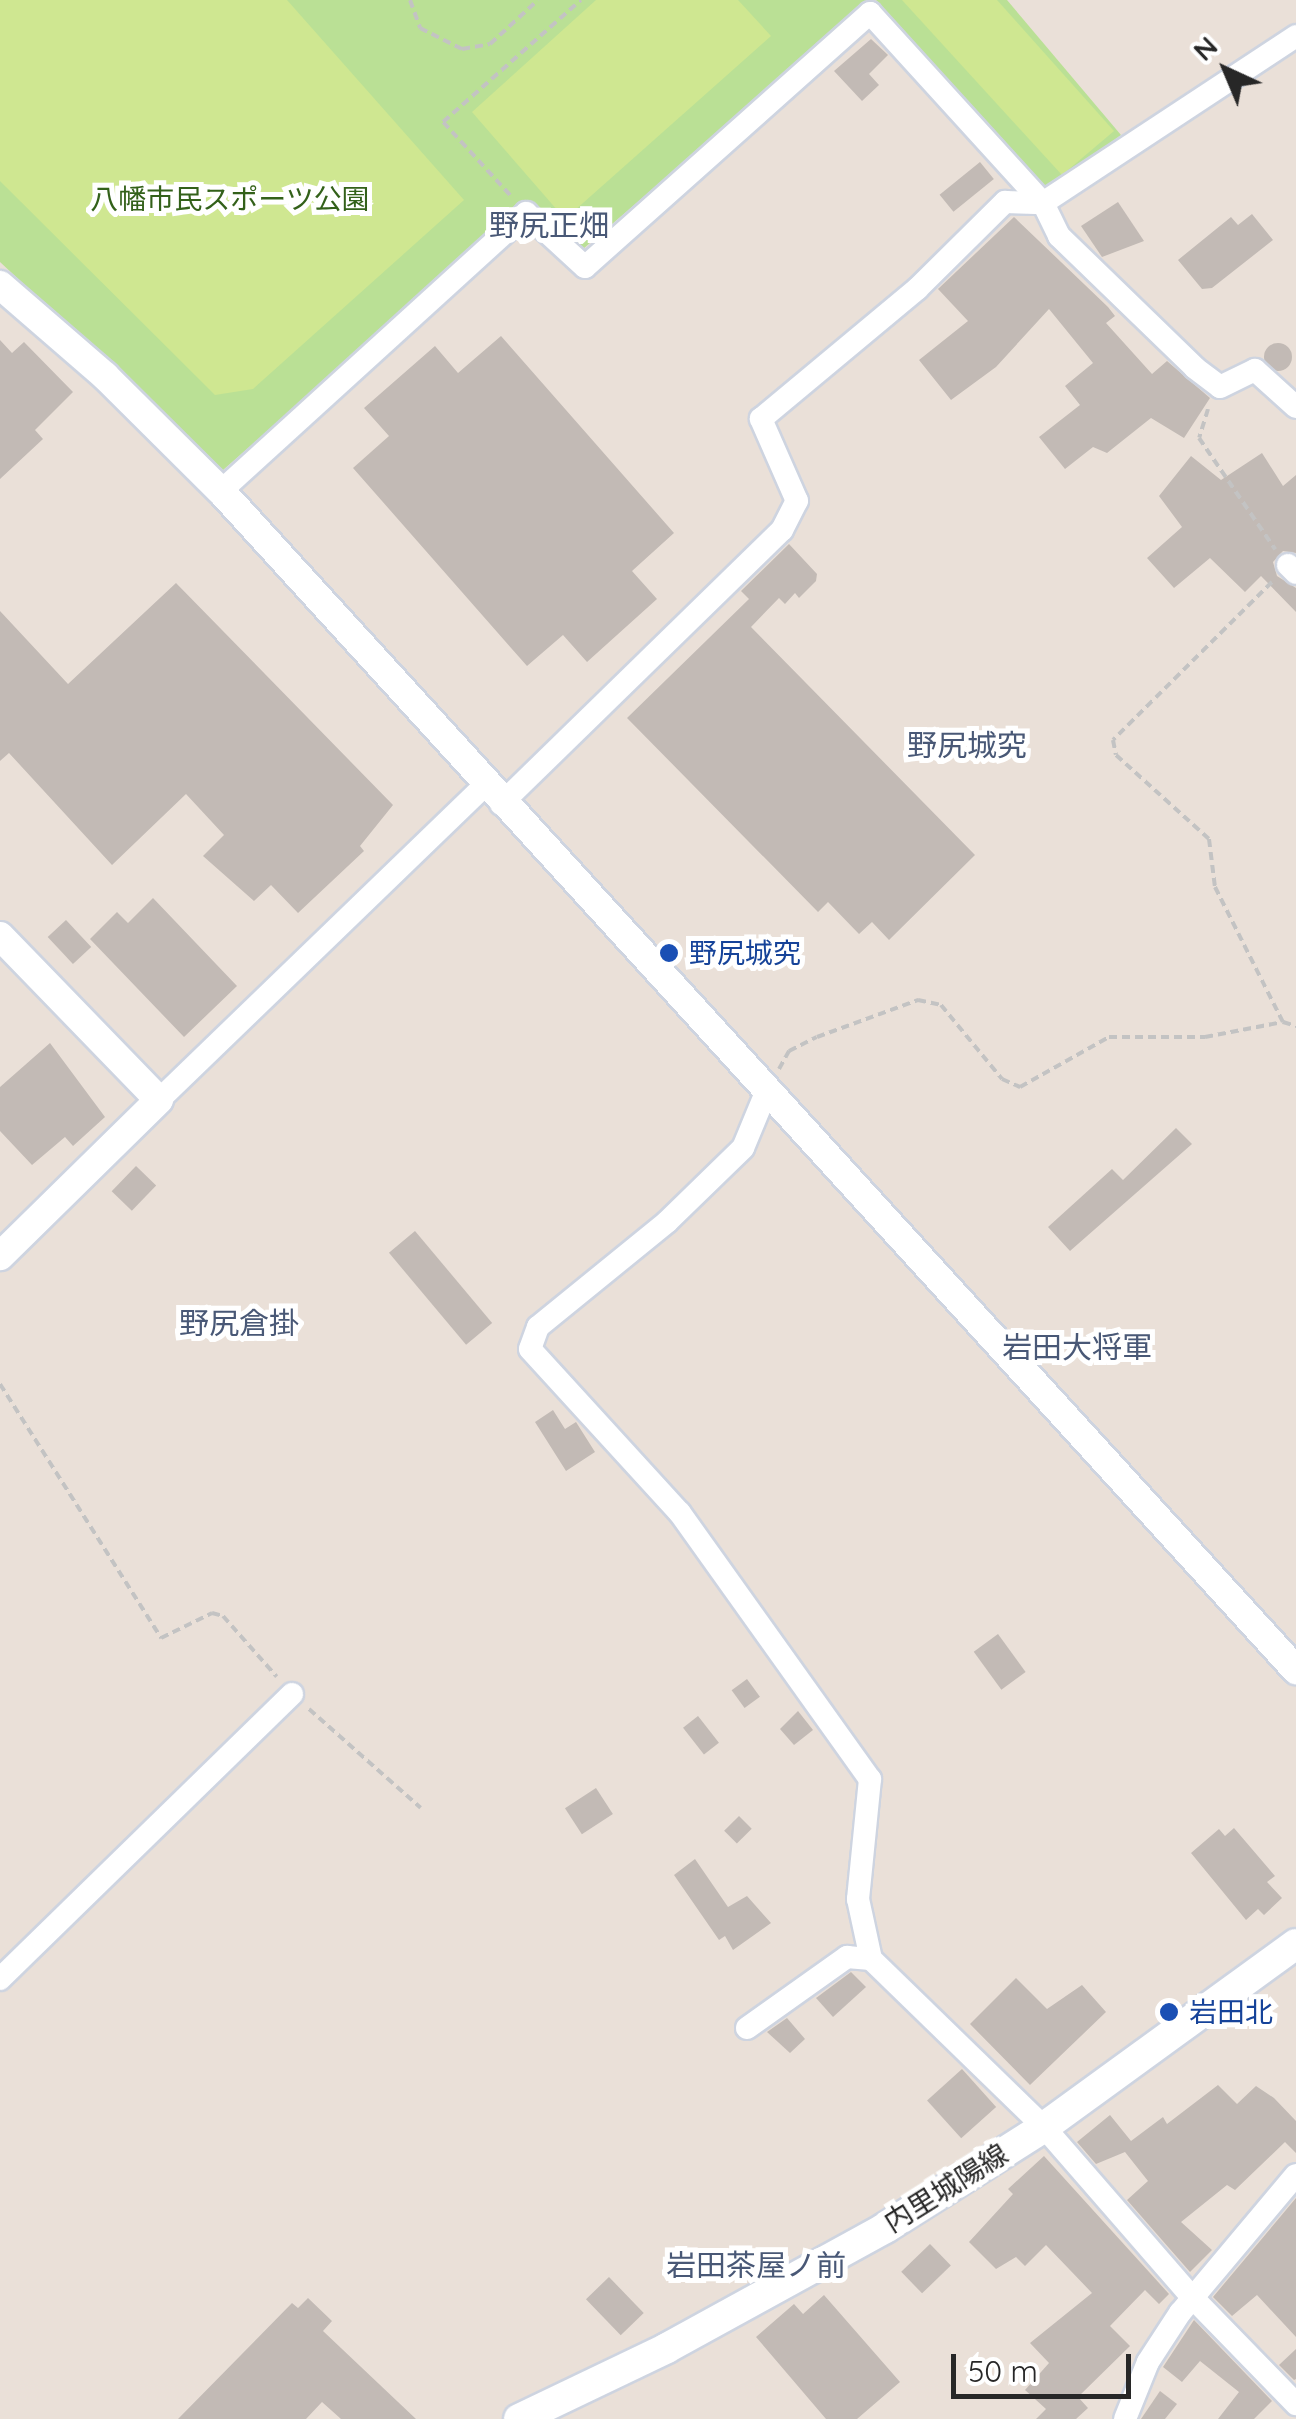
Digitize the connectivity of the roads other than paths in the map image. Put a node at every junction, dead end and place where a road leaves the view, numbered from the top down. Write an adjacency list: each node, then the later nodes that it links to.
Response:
1 (1296, 36): 2 (street)
2 (1044, 202): 4 (street); 5 (street); 6 (street)
3 (0, 285): 5 (street)
4 (1296, 406)
5 (221, 491): 6 (street)
6 (493, 794): 8 (street); 9 (street)
7 (0, 936): 9 (street)
8 (765, 1095): 11 (street); 14 (street)
9 (159, 1100): 10 (street)
10 (0, 1256)
11 (1296, 1670)
12 (292, 1694): 15 (street)
13 (1296, 1944): 17 (main road, 内里城陽線)
14 (872, 1959): 16 (street); 17 (street)
15 (0, 1979)
16 (747, 2028)
17 (1044, 2127): 19 (street); 21 (main road, 内里城陽線)
18 (1296, 2176): 19 (street)
19 (1191, 2296): 20 (street); 22 (street)
20 (1296, 2404)
21 (518, 2419)
22 (1125, 2419)

